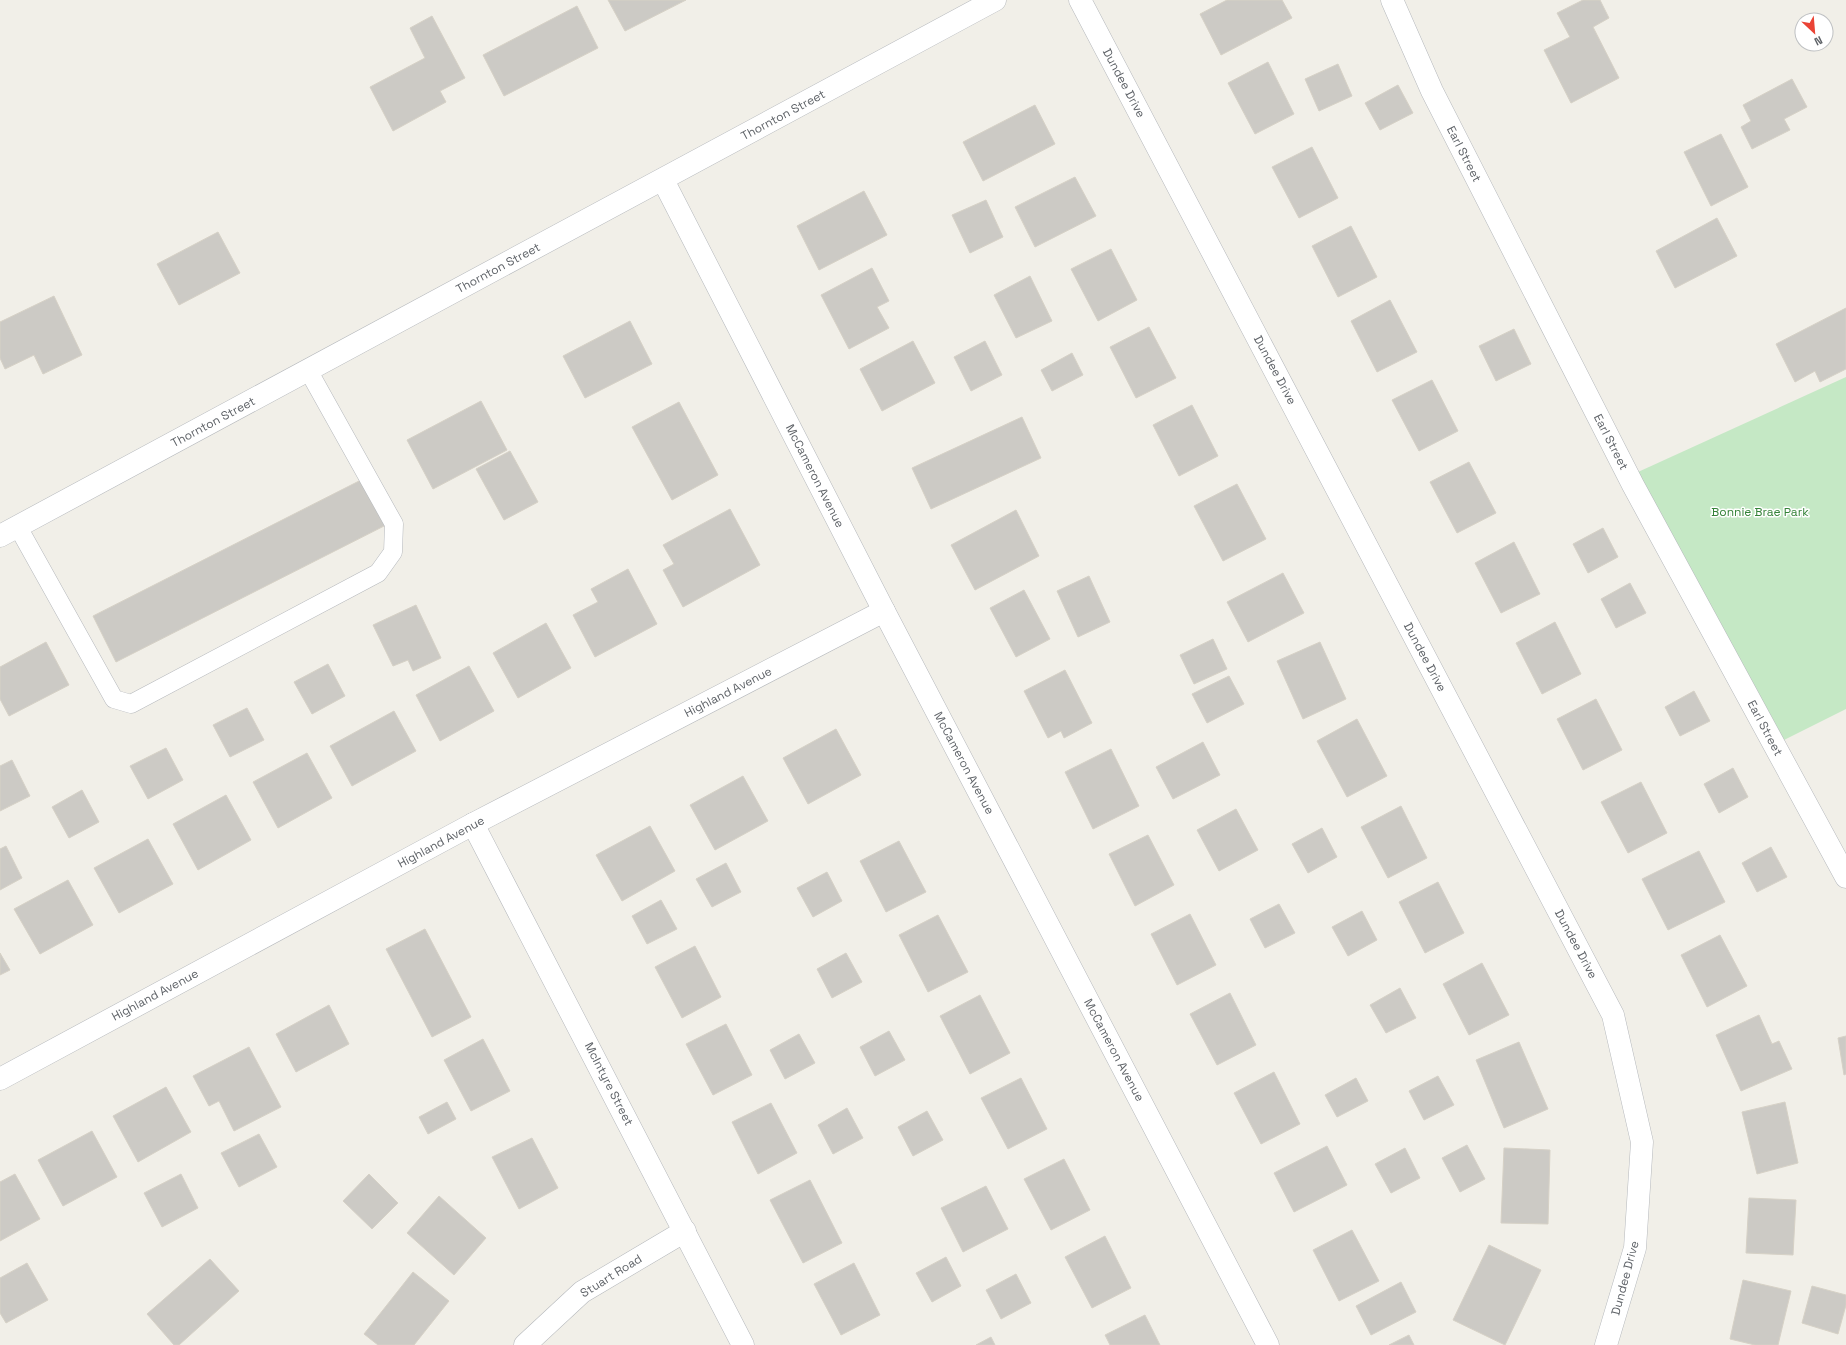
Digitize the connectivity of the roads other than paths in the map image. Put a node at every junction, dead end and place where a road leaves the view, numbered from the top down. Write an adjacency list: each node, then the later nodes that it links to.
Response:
1 (995, 0): 4 (street, Thornton Street)
2 (1080, 0): 15 (street, Dundee Drive)
3 (1392, 0): 9 (street, Earl Street)
4 (663, 180): 5 (street, Thornton Street); 7 (street, McCameron Avenue)
5 (308, 370): 6 (street, Thornton Street); 6 (lane)
6 (9, 531)
7 (884, 611): 8 (street, Highland Avenue); 14 (street, McCameron Avenue)
8 (473, 824): 10 (street, Highland Avenue); 11 (street, McIntyre Street)
9 (1846, 877)
10 (0, 1079)
11 (685, 1231): 12 (street, Stuart Road); 13 (street, McIntyre Street)
12 (525, 1345)
13 (743, 1345)
14 (1268, 1345)
15 (1606, 1345)

